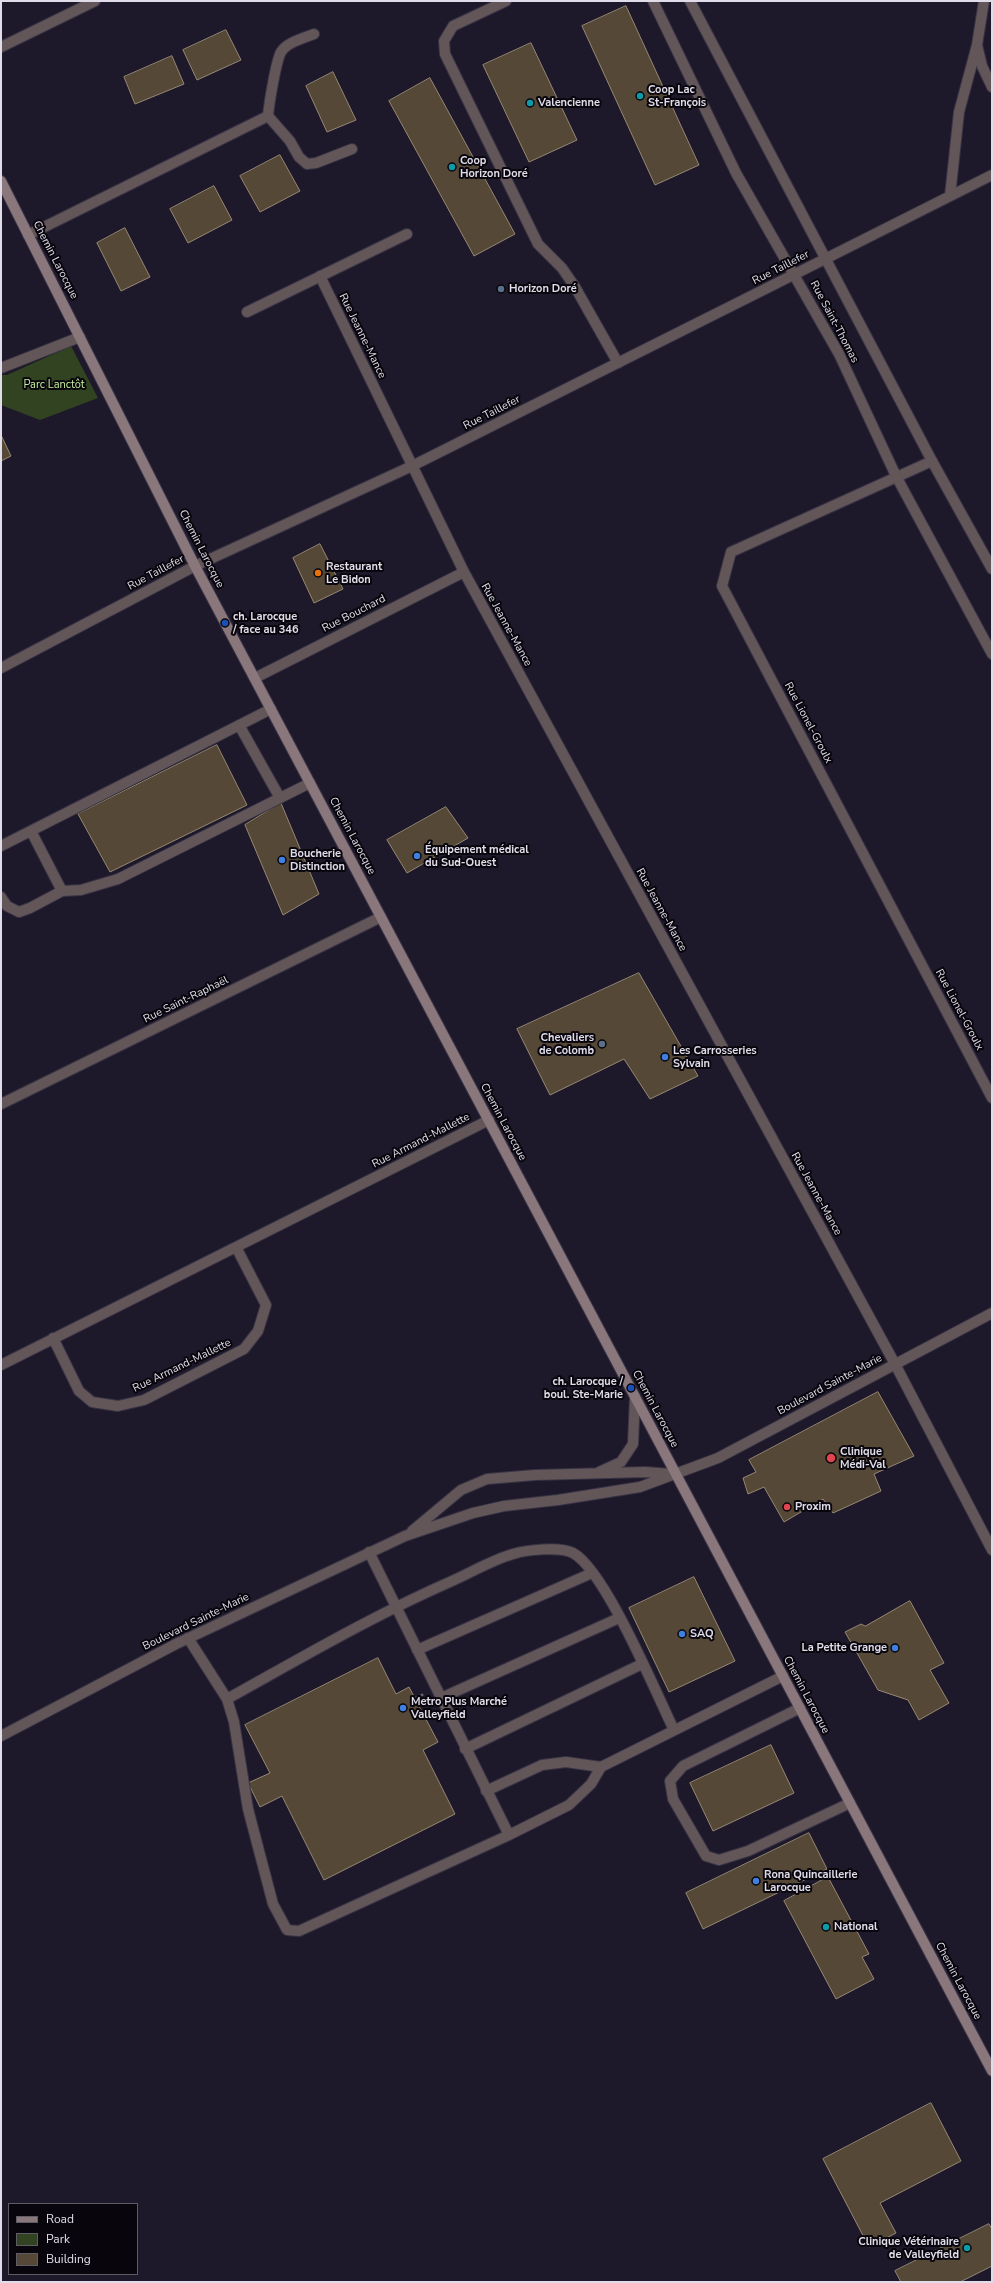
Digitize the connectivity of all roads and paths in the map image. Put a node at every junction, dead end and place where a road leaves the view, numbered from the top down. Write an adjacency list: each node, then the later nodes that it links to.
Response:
1 (95, 1): 8 (street)
2 (506, 1): 22 (street)
3 (653, 1): 18 (street, Rue Saint-Thomas)
4 (690, 1): 17 (street, Rue Saint-Thomas)
5 (984, 1): 7 (street)
6 (314, 34): 10 (street)
7 (977, 45): 9 (street); 14 (street)
8 (1, 47)
9 (992, 86)
10 (268, 116): 11 (street); 16 (street)
11 (352, 149)
12 (992, 175): 14 (street, Rue Taillefer)
13 (1, 181): 16 (main road, Chemin Larocque)
14 (950, 196): 17 (street, Rue Taillefer)
15 (407, 234): 19 (street)
16 (28, 235): 21 (main road, Chemin Larocque)
17 (826, 258): 18 (street, Rue Taillefer); 24 (street, Rue Saint-Thomas)
18 (795, 275): 22 (street, Rue Taillefer); 26 (street, Rue Saint-Thomas)
19 (320, 276): 20 (street); 25 (street, Rue Jeanne-Mance)
20 (247, 312)
21 (80, 337): 23 (street); 27 (main road, Chemin Larocque)
22 (618, 363): 25 (street, Rue Taillefer)
23 (1, 368)
24 (932, 461): 26 (street, Rue Lionel-Groulx); 28 (street, Rue Saint-Thomas)
25 (412, 466): 27 (street, Rue Taillefer); 29 (street, Rue Jeanne-Mance)
26 (896, 476): 30 (street, Rue Saint-Thomas); 42 (street, Rue Lionel-Groulx)
27 (195, 566): 31 (street, Rue Taillefer); 32 (main road, Chemin Larocque)
28 (992, 569)
29 (464, 572): 32 (street, Rue Bouchard); 48 (street, Rue Jeanne-Mance)
30 (992, 654)
31 (1, 668)
32 (255, 678): 33 (main road, Chemin Larocque)
33 (271, 709): 34 (street); 35 (main road, Chemin Larocque)
34 (239, 725): 36 (street); 37 (street)
35 (310, 783): 36 (street); 41 (main road, Chemin Larocque)
36 (280, 798): 39 (street)
37 (31, 832): 38 (street); 39 (street)
38 (1, 846)
39 (62, 891): 40 (street)
40 (1, 897)
41 (381, 917): 43 (street, Rue Saint-Raphaël); 44 (main road, Chemin Larocque)
42 (992, 1098)
43 (1, 1104)
44 (489, 1120): 45 (street, Rue Armand-Mallette); 50 (main road, Chemin Larocque)
45 (236, 1247): 47 (street, Rue Armand-Mallette); 47 (street, Rue Armand-Mallette)
46 (992, 1313): 48 (street, Boulevard Sainte-Marie)
47 (53, 1338): 49 (street, Rue Armand-Mallette)
48 (895, 1364): 52 (street, Boulevard Sainte-Marie); 54 (street, Rue Jeanne-Mance)
49 (1, 1365)
50 (635, 1397): 51 (street); 52 (main road, Chemin Larocque)
51 (595, 1474): 52 (street, Boulevard Sainte-Marie); 53 (street, Boulevard Sainte-Marie)
52 (676, 1474): 53 (street, Boulevard Sainte-Marie); 62 (main road, Chemin Larocque)
53 (406, 1536): 55 (street, Boulevard Sainte-Marie)
54 (992, 1550)
55 (369, 1552): 57 (street); 59 (street, Boulevard Sainte-Marie)
56 (592, 1573): 57 (street); 58 (street); 60 (street)
57 (395, 1606): 60 (street); 64 (street)
58 (619, 1618): 61 (street); 63 (street)
59 (188, 1638): 64 (street); 67 (street, Boulevard Sainte-Marie)
60 (417, 1650): 63 (street)
61 (642, 1664): 66 (street); 68 (street)
62 (783, 1676): 65 (main road, Chemin Larocque); 66 (street)
63 (441, 1698): 68 (street)
64 (227, 1699): 72 (street)
65 (800, 1708): 71 (main road, Chemin Larocque); 71 (street)
66 (674, 1730): 69 (street)
67 (1, 1736)
68 (465, 1748): 70 (street)
69 (601, 1767): 70 (street); 72 (street)
70 (486, 1791): 72 (street)
71 (850, 1803): 73 (main road, Chemin Larocque)
72 (509, 1835)
73 (990, 2064)

